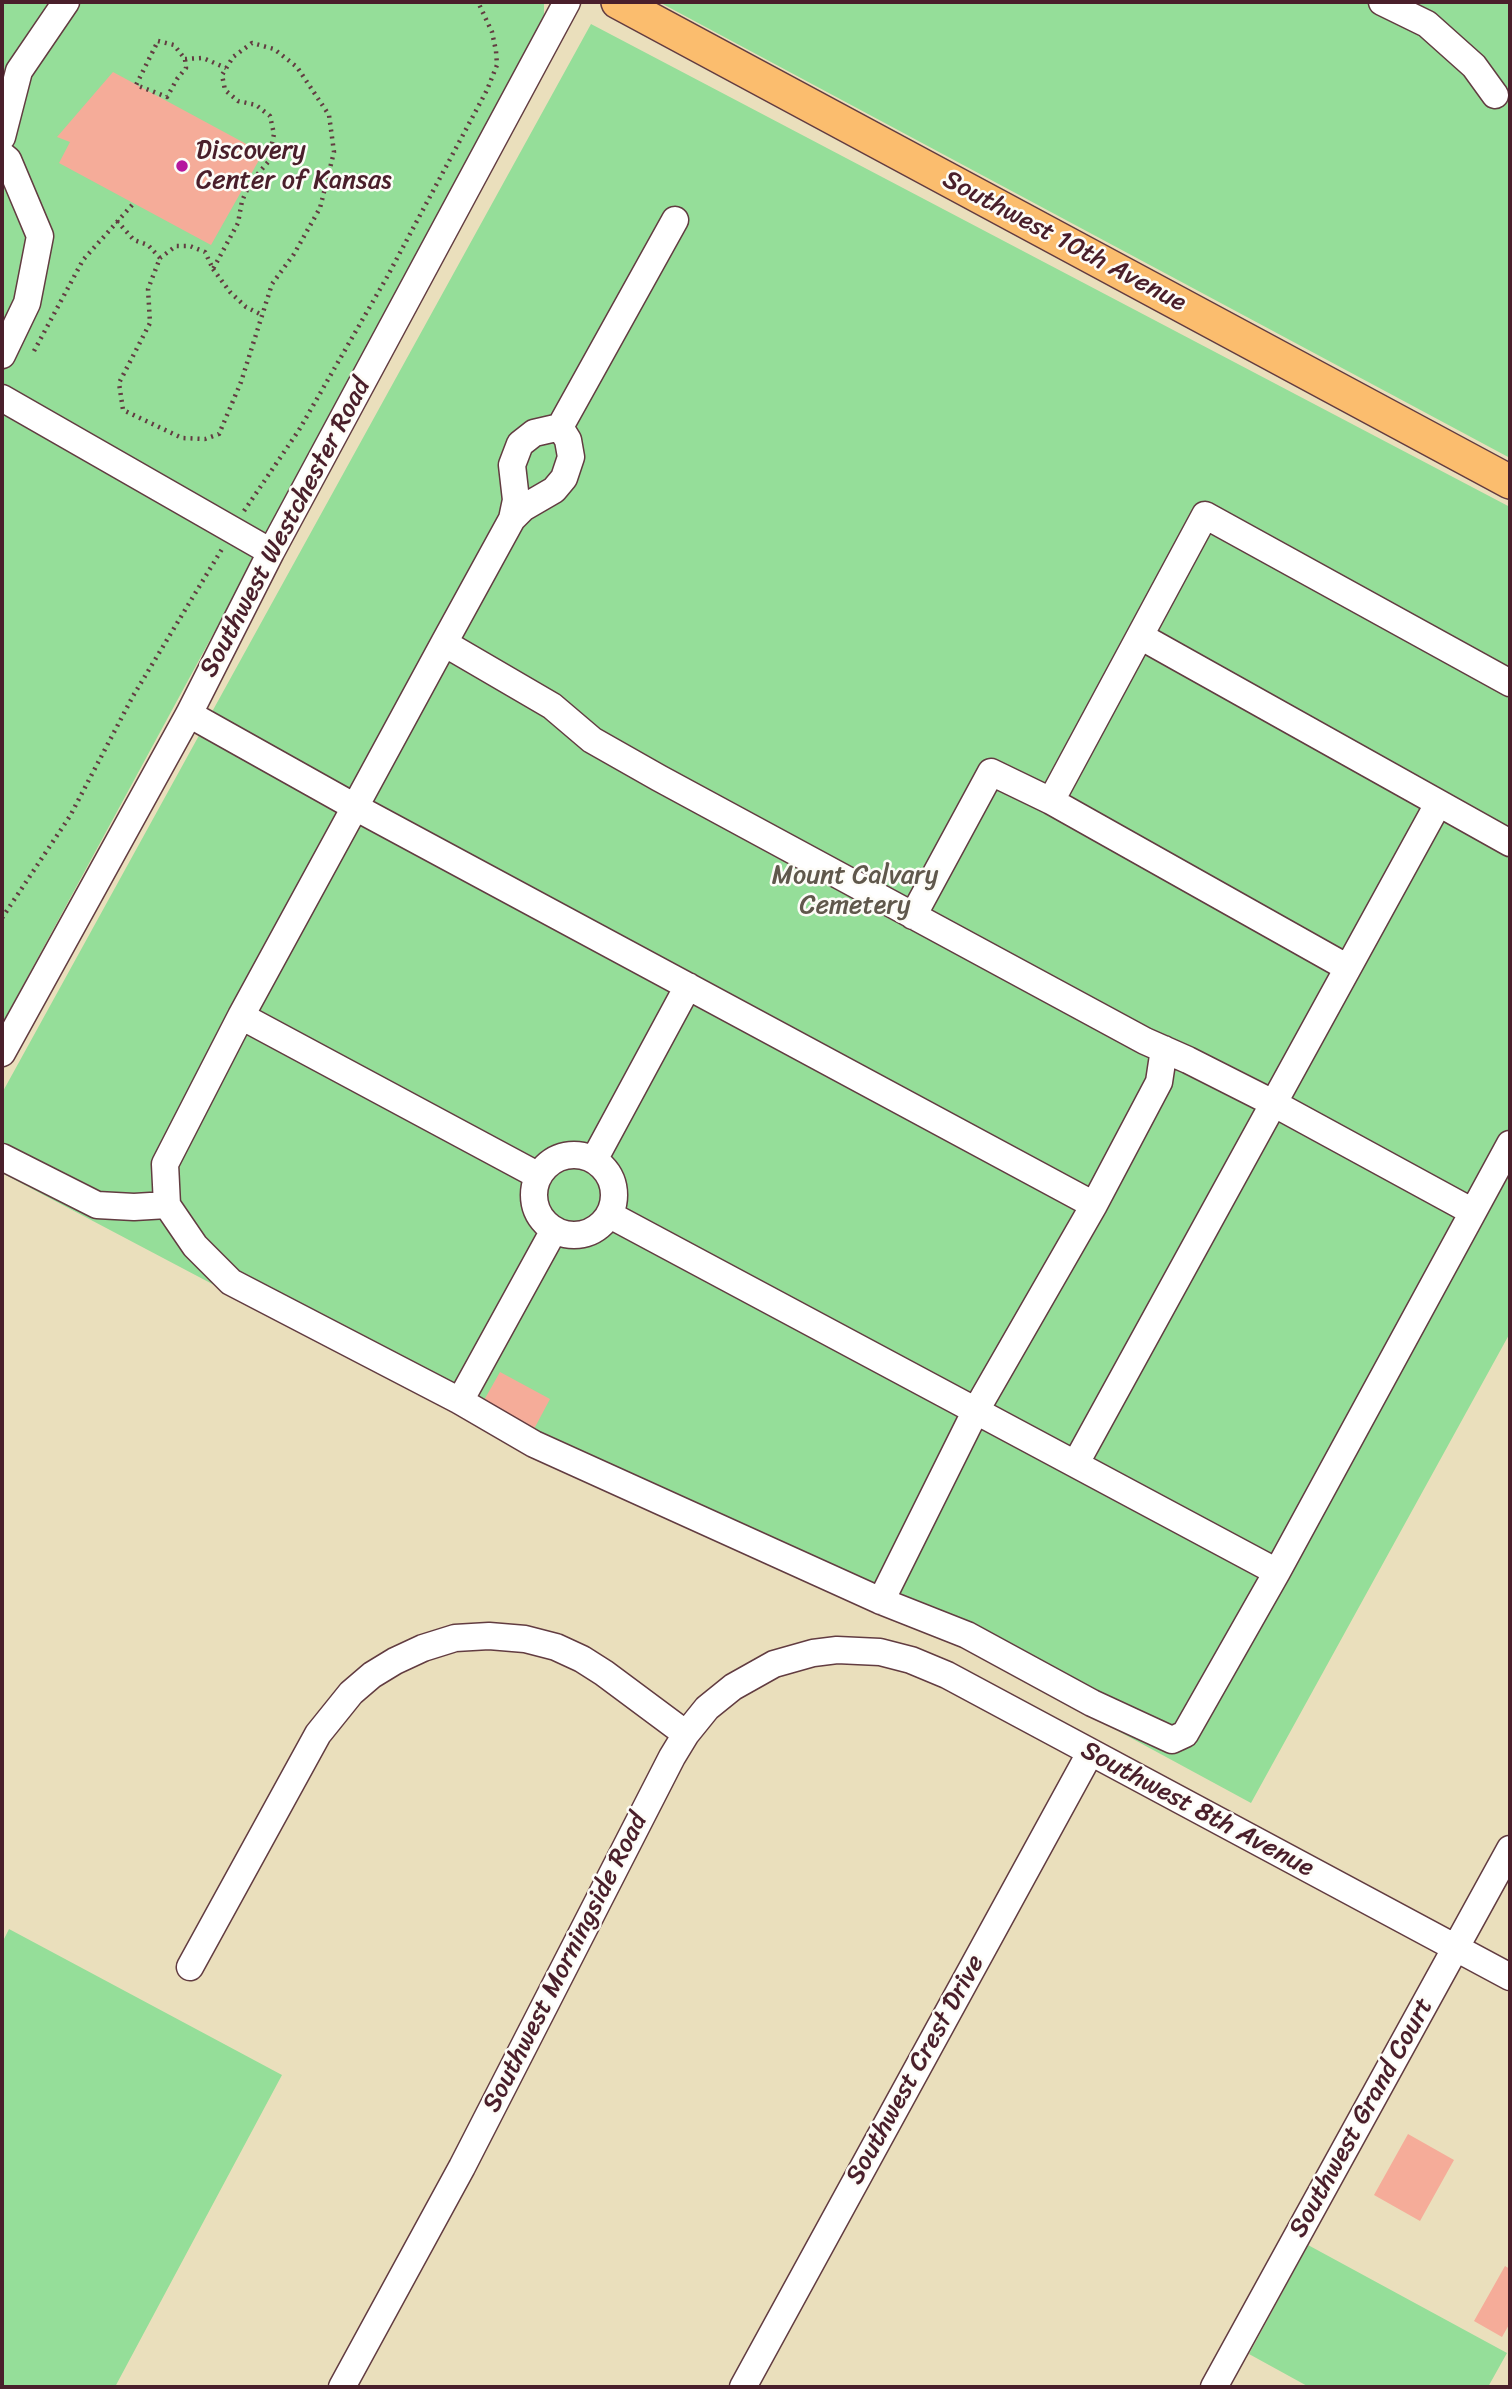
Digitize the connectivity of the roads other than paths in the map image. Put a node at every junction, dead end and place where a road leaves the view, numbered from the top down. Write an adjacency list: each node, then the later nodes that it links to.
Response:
1 (65, 2): 6 (street)
2 (567, 2): 14 (street, Southwest Westchester Road)
3 (618, 2): 12 (main road, Southwest 10th Avenue)
4 (1381, 2): 5 (street)
5 (1495, 95)
6 (2, 136)
7 (2, 155): 9 (street)
8 (675, 220): 11 (street)
9 (2, 355)
10 (2, 398): 14 (street)
11 (559, 427): 13 (street); 13 (street)
12 (1510, 482)
13 (512, 519): 16 (street)
14 (271, 552): 18 (street, Southwest Westchester Road)
15 (1140, 636): 17 (street); 19 (street); 20 (street)
16 (444, 643): 21 (street); 23 (street)
17 (1510, 683)
18 (189, 714): 21 (street); 28 (street, Southwest Westchester Road)
19 (1051, 801): 23 (street); 24 (street)
20 (1438, 804): 22 (street); 24 (street)
21 (355, 807): 25 (street); 26 (street)
22 (1510, 843)
23 (913, 916): 27 (street)
24 (1348, 968): 29 (street)
25 (688, 986): 32 (street); 35 (street)
26 (241, 1016): 33 (street); 34 (street)
27 (1164, 1049): 29 (street); 35 (street)
28 (2, 1052)
29 (1273, 1103): 36 (street); 41 (street)
30 (1510, 1143): 36 (street)
31 (2, 1157): 34 (street)
32 (594, 1160): 33 (street); 37 (street)
33 (539, 1175): 38 (street)
34 (167, 1205): 39 (street)
35 (1094, 1205): 40 (street)
36 (1473, 1212): 42 (street)
37 (610, 1215): 38 (street); 40 (street)
38 (554, 1230): 39 (street)
39 (460, 1401): 43 (street)
40 (975, 1412): 41 (street); 43 (street)
41 (1076, 1463): 42 (street)
42 (1277, 1572): 43 (street)
43 (881, 1601)
44 (880, 1652): 45 (street, Southwest Morningside Road); 46 (street, Southwest 8th Avenue)
45 (686, 1734): 49 (street); 51 (street, Southwest Morningside Road)
46 (1090, 1753): 48 (street, Southwest 8th Avenue); 52 (street, Southwest Crest Drive)
47 (1510, 1849): 48 (street, Southwest Grand Court)
48 (1456, 1948): 50 (street, Southwest 8th Avenue); 53 (street, Southwest Grand Court)
49 (190, 1967)
50 (1510, 1978)
51 (342, 2387)
52 (743, 2387)
53 (1214, 2387)

